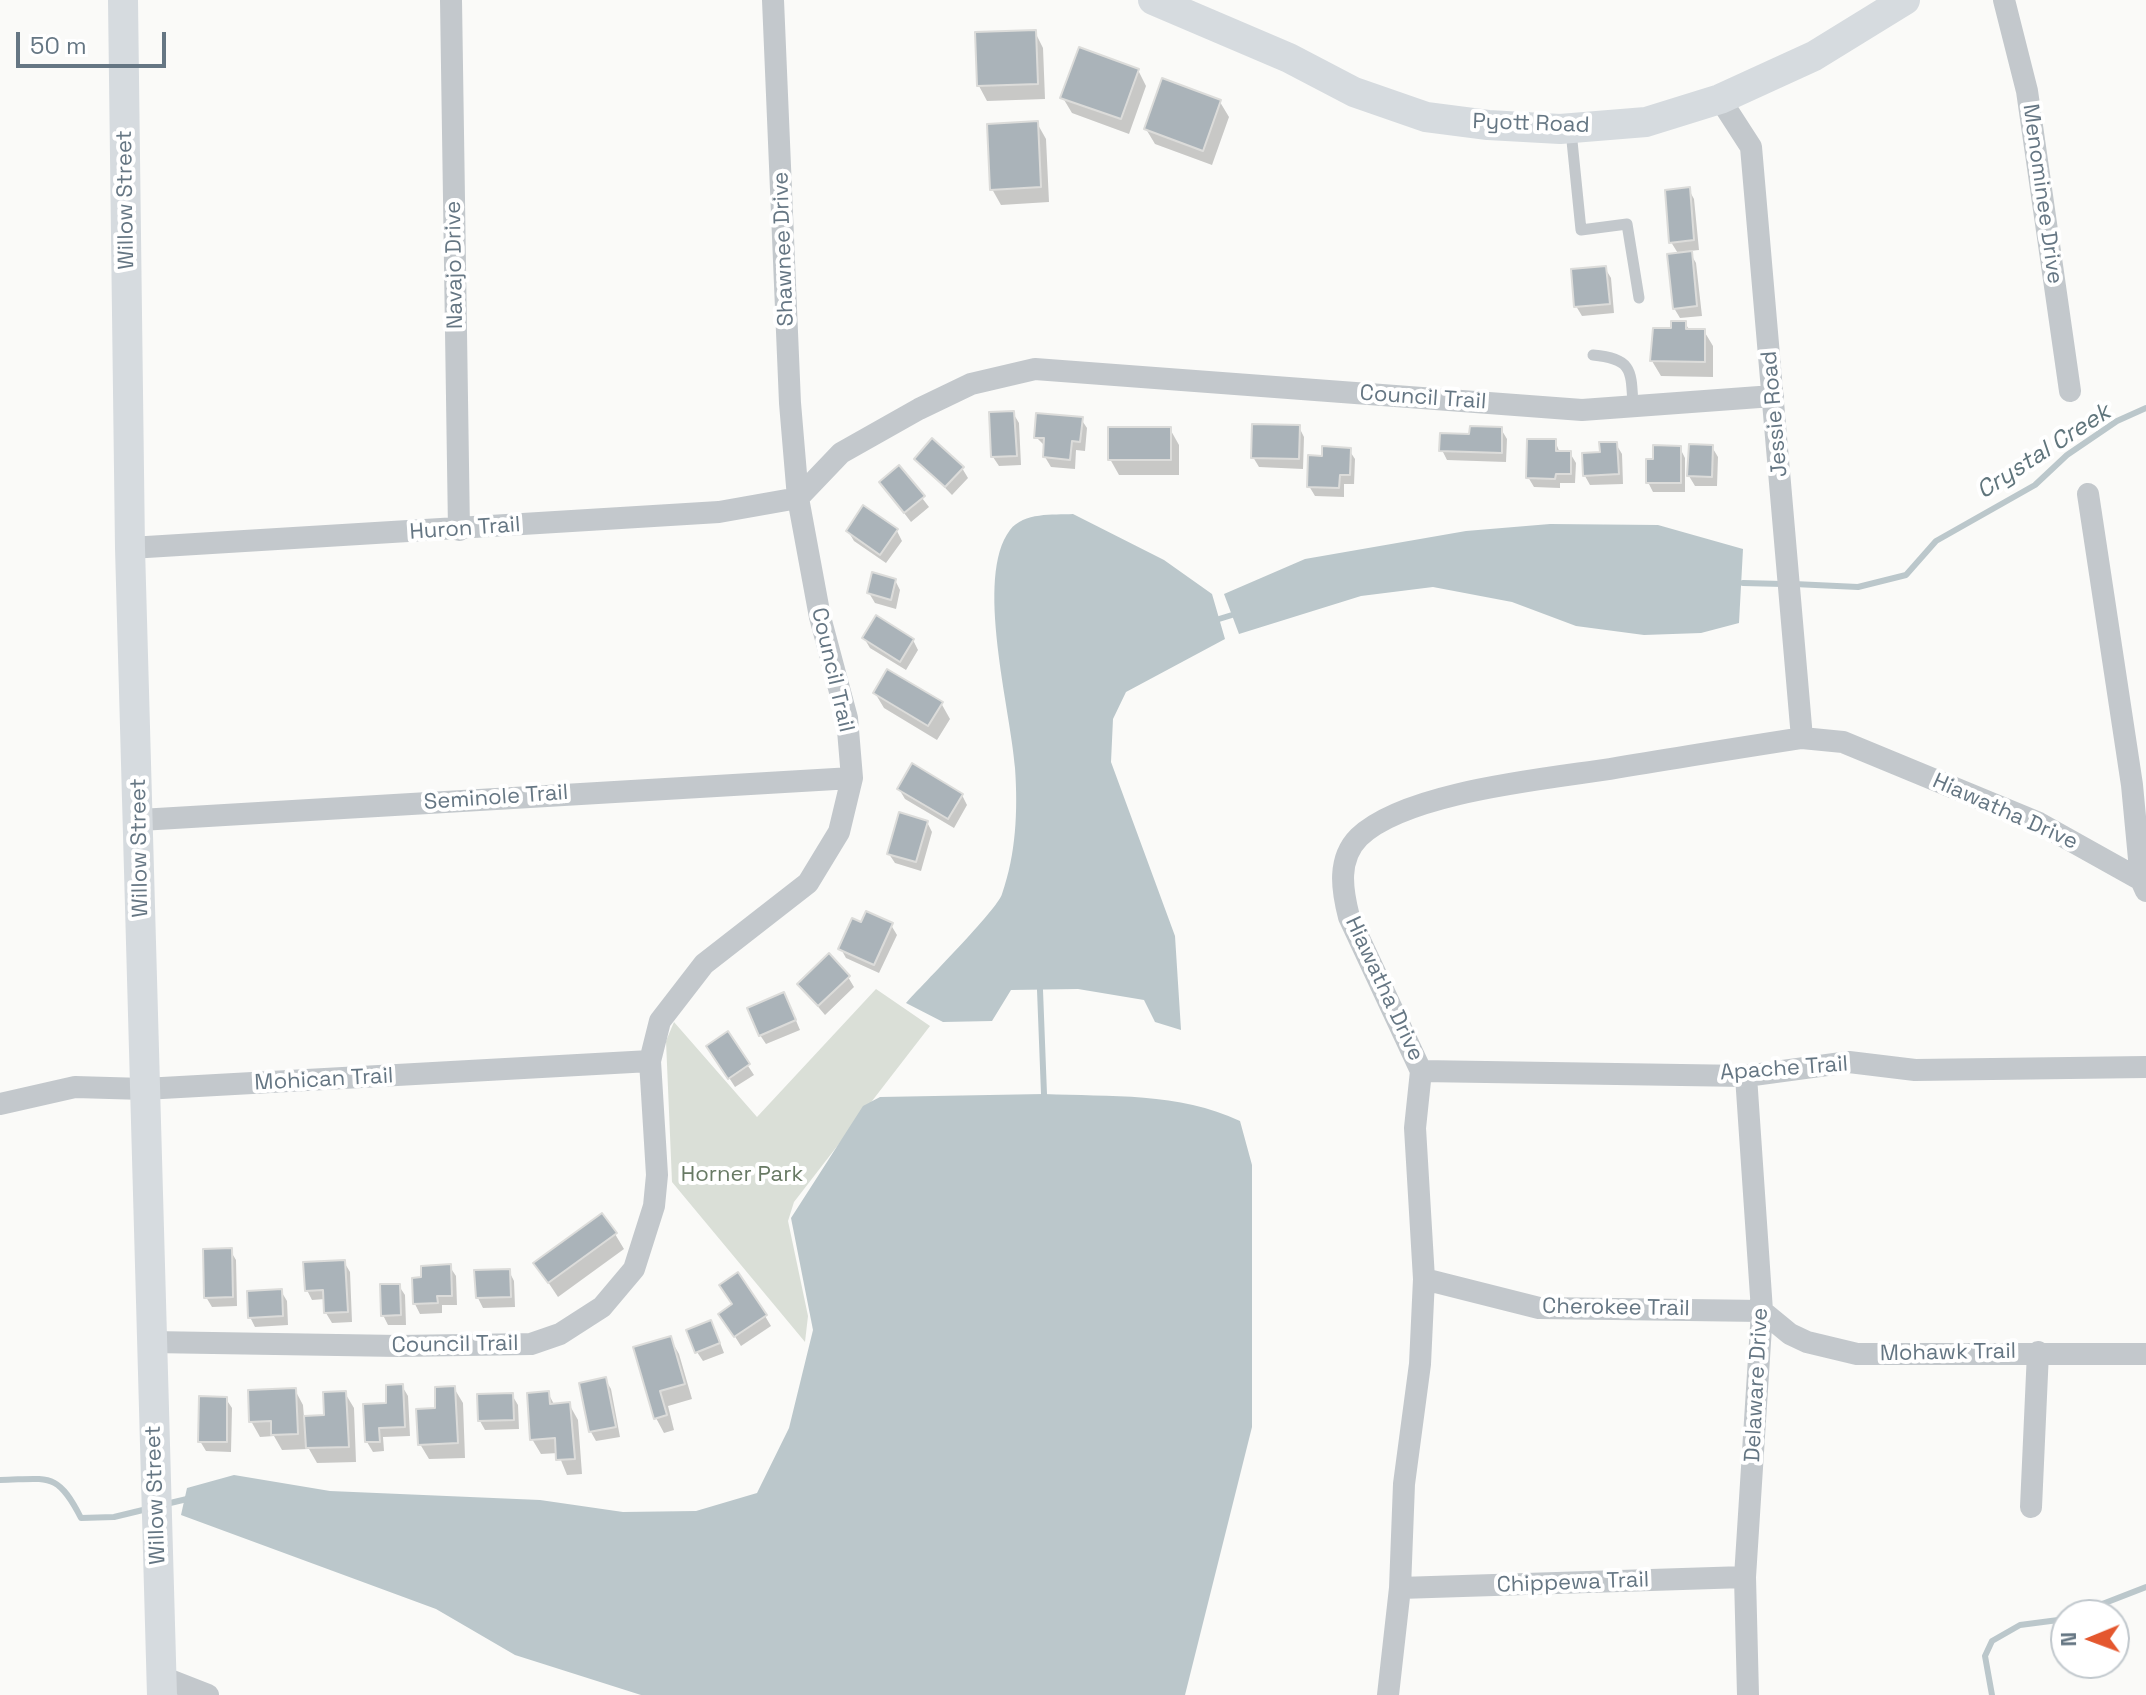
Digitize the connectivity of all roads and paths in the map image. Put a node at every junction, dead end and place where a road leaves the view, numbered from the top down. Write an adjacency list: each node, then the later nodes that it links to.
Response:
1 (123, 0): 17 (street, Willow Street)
2 (451, 0): 16 (street, Navajo Drive)
3 (773, 0): 15 (street, Shawnee Drive)
4 (1153, 0): 8 (street, Pyott Road)
5 (1905, 0): 7 (street, Pyott Road)
6 (2004, 0): 11 (street, Menominee Drive)
7 (1720, 99): 8 (street, Pyott Road); 12 (street, Jessie Road)
8 (1570, 128): 9 (lane)
9 (1639, 298)
10 (1593, 355): 13 (lane)
11 (2070, 391)
12 (1773, 396): 13 (street, Council Trail); 18 (street, Jessie Road)
13 (1633, 406): 15 (street, Council Trail)
14 (2088, 494): 21 (street)
15 (798, 498): 16 (street, Huron Trail); 19 (street, Council Trail)
16 (459, 530): 17 (street, Huron Trail)
17 (130, 548): 20 (street, Willow Street)
18 (1802, 738): 21 (street, Hiawatha Drive); 24 (street, Hiawatha Drive)
19 (852, 778): 20 (street, Seminole Trail); 22 (street, Council Trail)
20 (140, 820): 26 (street, Willow Street)
21 (2143, 885)
22 (650, 1061): 26 (street, Mohican Trail); 30 (street, Council Trail)
23 (2146, 1067): 25 (street, Apache Trail)
24 (1421, 1071): 25 (street, Apache Trail); 28 (street, Hiawatha Drive)
25 (1746, 1076): 29 (street, Delaware Drive)
26 (144, 1089): 27 (street, Mohican Trail); 30 (street, Willow Street)
27 (0, 1104)
28 (1424, 1279): 29 (street, Cherokee Trail); 35 (street, Hiawatha Drive)
29 (1762, 1311): 31 (street, Mohawk Trail); 34 (street, Delaware Drive)
30 (151, 1342): 36 (street, Willow Street)
31 (2038, 1352): 32 (street, Mohawk Trail); 33 (street)
32 (2146, 1354)
33 (2031, 1507)
34 (1745, 1577): 35 (street, Chippewa Trail); 39 (street, Delaware Drive)
35 (1400, 1588): 38 (street, Hiawatha Drive)
36 (162, 1686): 37 (street)
37 (208, 1695)
38 (1388, 1695)
39 (1748, 1695)

